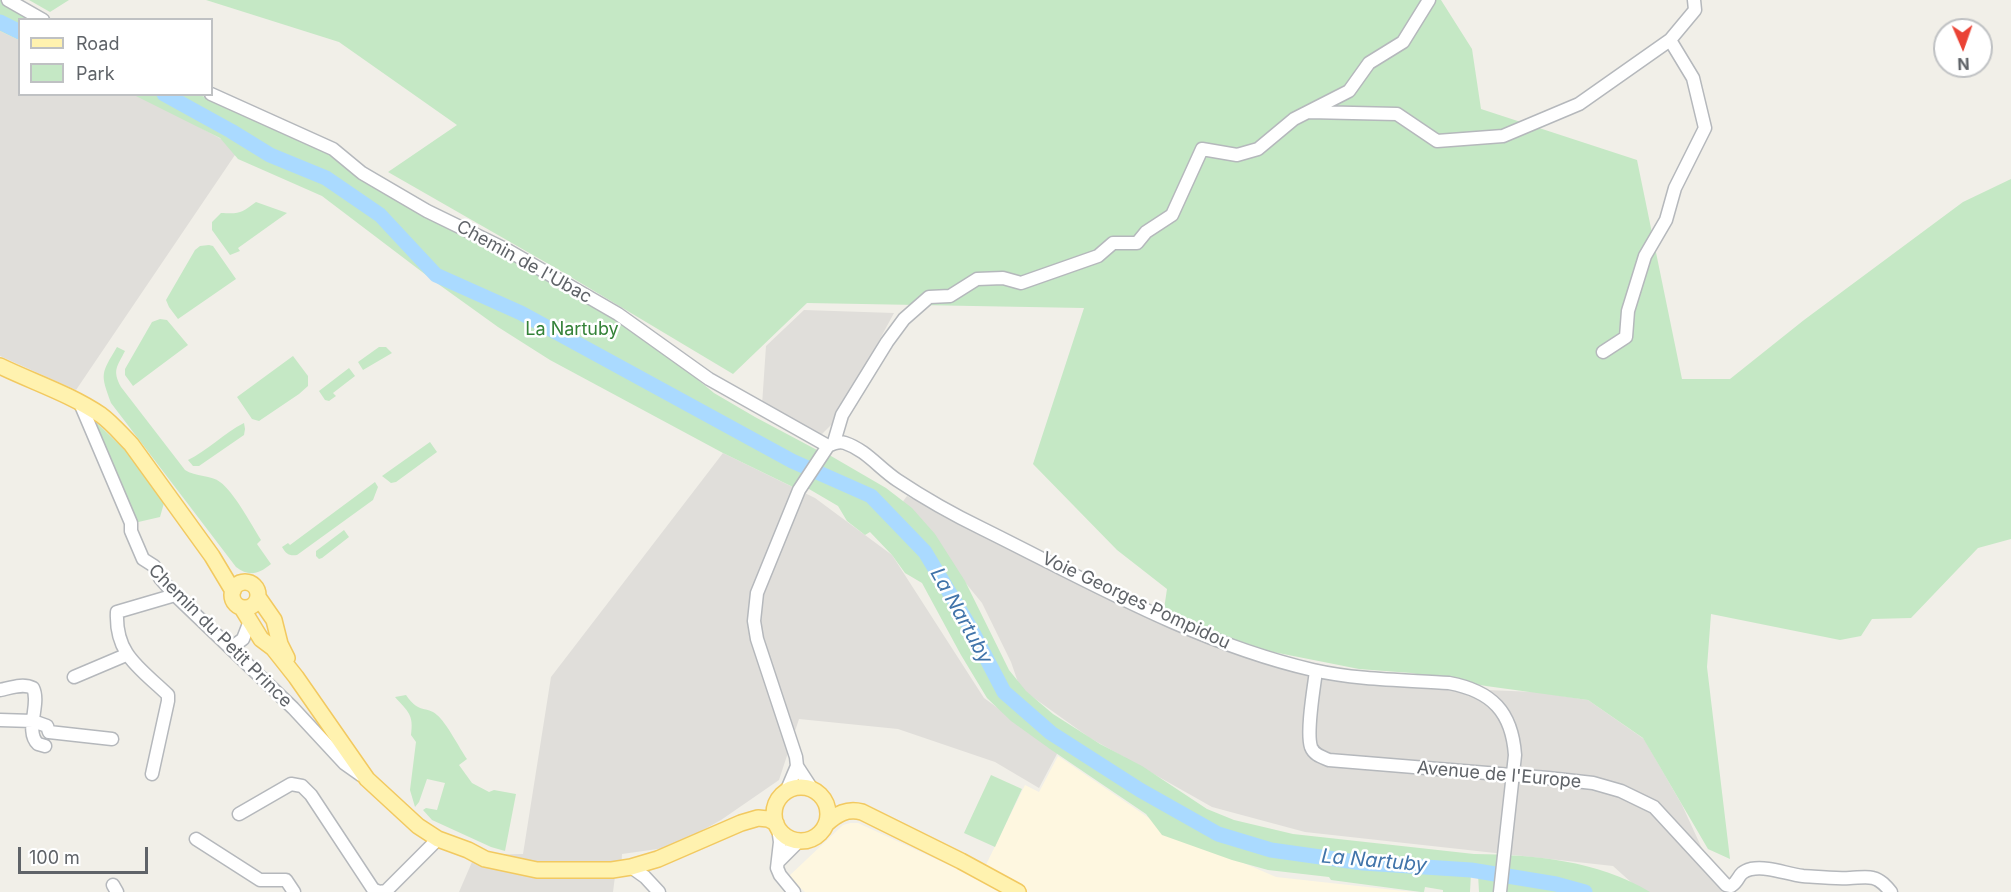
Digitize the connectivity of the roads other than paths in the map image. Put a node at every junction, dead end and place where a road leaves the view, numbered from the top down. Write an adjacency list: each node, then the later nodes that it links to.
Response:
1 (8, 0): 4 (street)
2 (1429, 0): 7 (street)
3 (1694, 0): 5 (street)
4 (40, 18)
5 (1670, 40): 7 (street); 8 (street)
6 (213, 95): 11 (street, Chemin de l'Ubac)
7 (1307, 112): 11 (street)
8 (1603, 352)
9 (0, 366): 10 (main road)
10 (80, 403): 12 (main road); 13 (street, Chemin du Petit Prince)
11 (829, 447): 21 (street, Voie Georges Pompidou); 29 (street)
12 (238, 586): 14 (main road); 15 (main road)
13 (176, 595): 19 (street, Chemin du Petit Prince); 20 (street)
14 (258, 597): 15 (main road); 16 (main road)
15 (246, 615): 17 (street); 18 (main road)
16 (277, 632): 18 (main road); 22 (main road)
17 (243, 639): 18 (street); 19 (street)
18 (261, 639): 22 (main road)
19 (231, 648): 32 (street, Chemin du Petit Prince)
20 (126, 655): 23 (street); 30 (street)
21 (1317, 671): 31 (street, Voie Georges Pompidou); 31 (street, Avenue de l'Europe)
22 (296, 676): 32 (main road)
23 (74, 677)
24 (0, 690): 26 (street)
25 (0, 720): 26 (street)
26 (33, 721): 27 (street); 28 (street)
27 (112, 739)
28 (45, 747)
29 (796, 766): 33 (street); 34 (street)
30 (152, 774)
31 (1513, 775): 50 (street, Voie Georges Pompidou); 51 (street, Avenue de l'Europe)
32 (368, 779): 40 (main road)
33 (812, 789): 34 (main road); 36 (main road)
34 (782, 796): 37 (main road); 38 (main road)
35 (239, 814): 40 (street)
36 (826, 824): 41 (main road); 49 (main road)
37 (777, 825): 38 (main road); 41 (main road); 43 (street)
38 (729, 827): 42 (main road)
39 (196, 839): 46 (street)
40 (438, 839): 44 (main road)
41 (799, 841): 43 (street)
42 (669, 854): 44 (main road); 45 (main road)
43 (778, 862): 48 (street)
44 (569, 866): 45 (main road)
45 (631, 867): 47 (street)
46 (294, 892)
47 (659, 892)
48 (794, 892)
49 (1018, 892)
50 (1500, 892)
51 (1891, 892)

